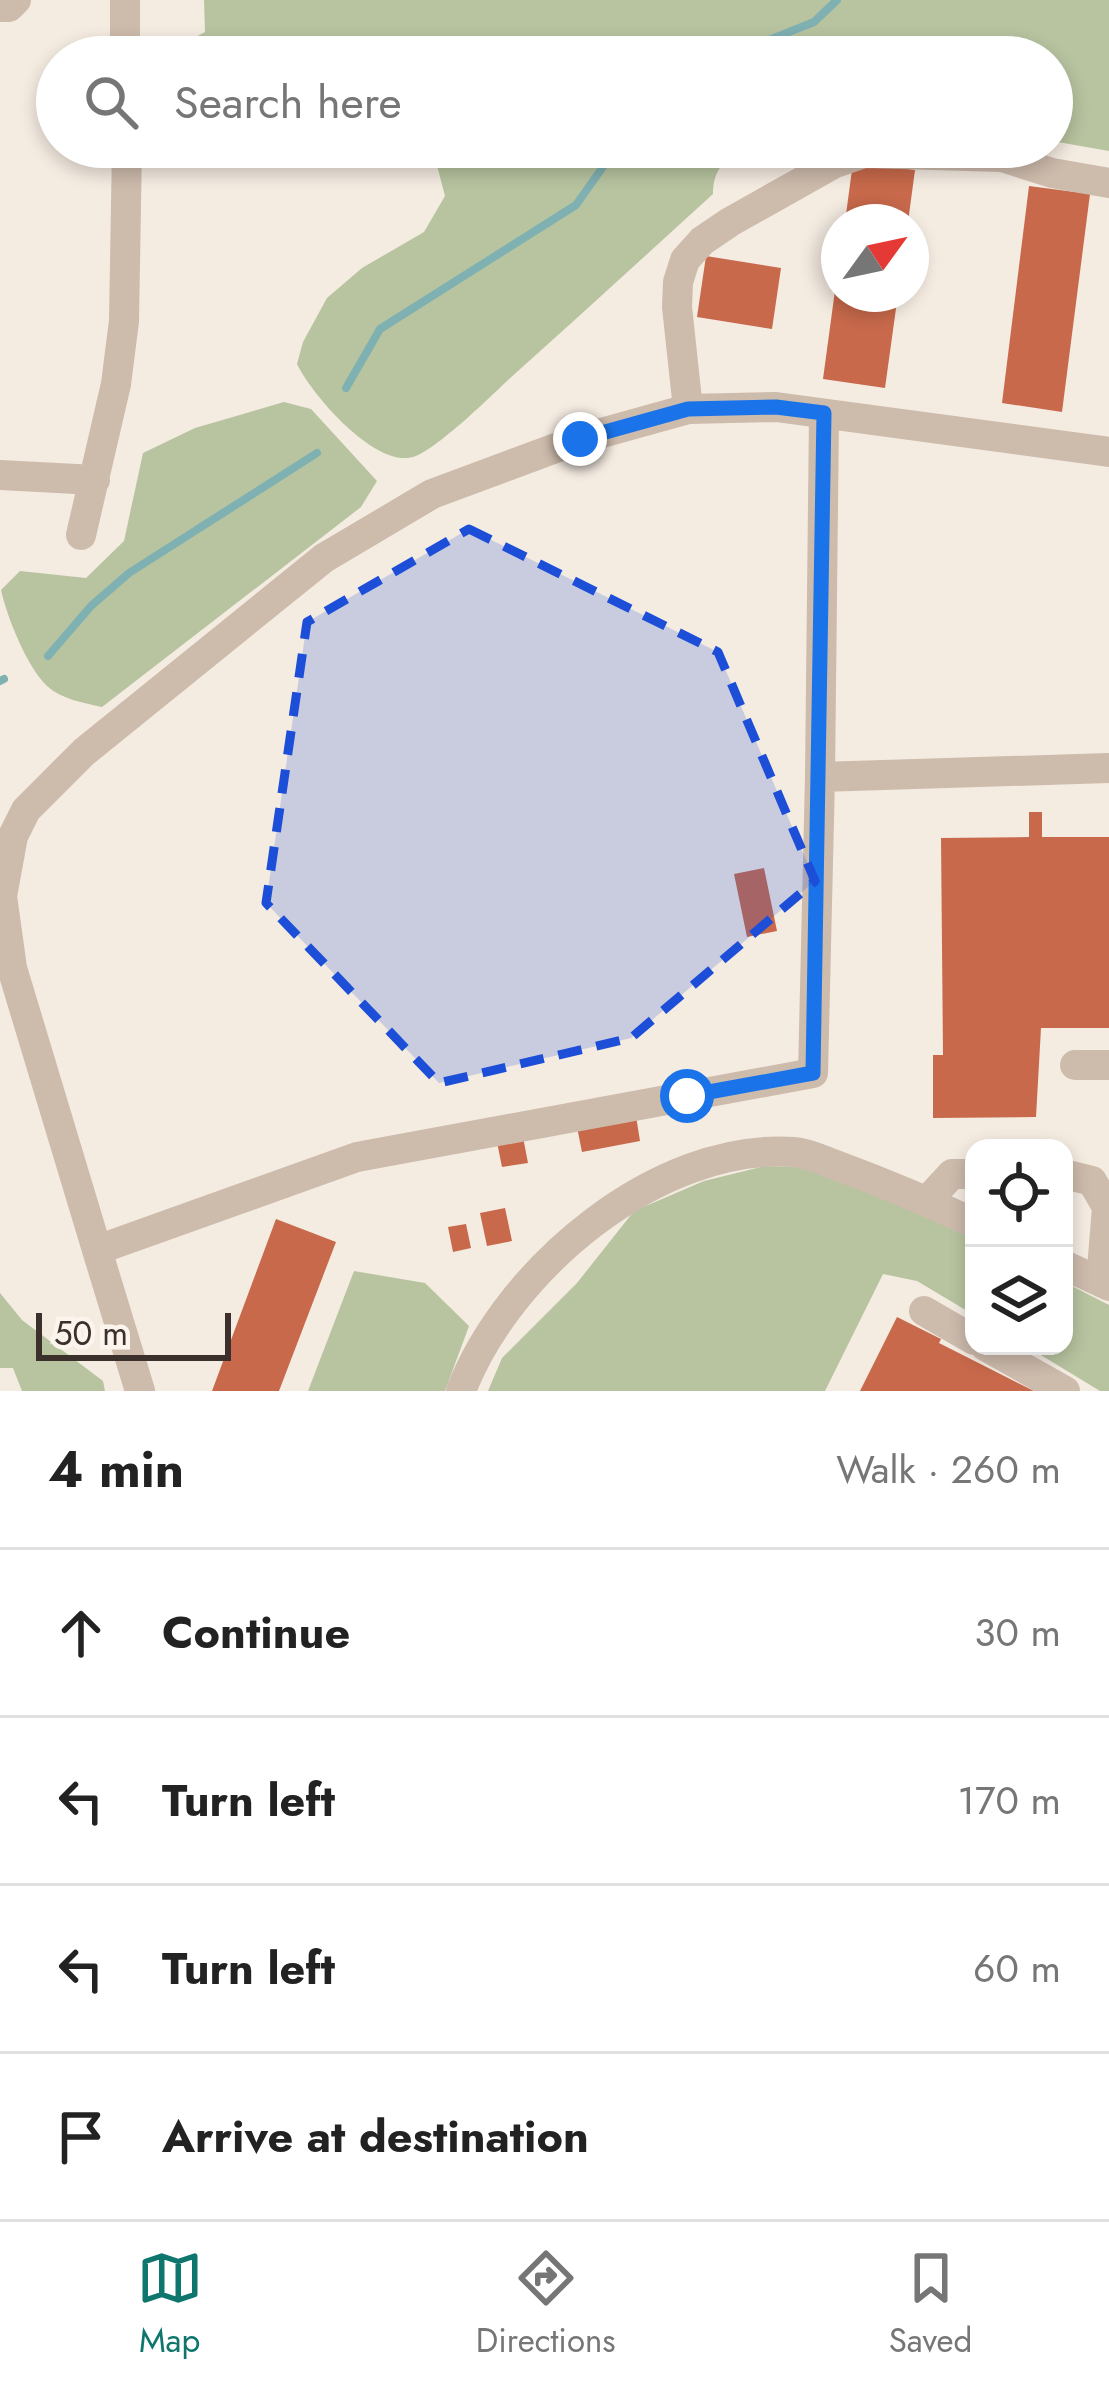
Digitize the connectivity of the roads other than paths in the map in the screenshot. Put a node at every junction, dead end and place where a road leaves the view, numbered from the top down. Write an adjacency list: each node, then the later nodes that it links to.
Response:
1 (16, 0): 3 (lane)
2 (125, 0): 4 (lane)
3 (0, 7)
4 (125, 36)
5 (127, 168): 13 (lane)
6 (829, 168): 9 (lane)
7 (1036, 168): 8 (lane)
8 (1109, 183)
9 (688, 409): 10 (lane); 23 (lane)
10 (824, 413): 11 (lane); 16 (lane)
11 (1109, 452)
12 (0, 475): 13 (lane)
13 (95, 480): 14 (lane)
14 (81, 535)
15 (1109, 768): 16 (lane)
16 (820, 777): 23 (lane)
17 (1075, 1065): 18 (lane)
18 (1109, 1065)
19 (965, 1174): 21 (lane)
20 (1073, 1176): 25 (lane)
21 (927, 1201): 22 (lane); 30 (lane)
22 (965, 1219)
23 (97, 1250): 29 (lane)
24 (1073, 1269): 25 (lane)
25 (1105, 1284)
26 (924, 1311): 27 (lane)
27 (965, 1335)
28 (1001, 1355): 31 (lane)
29 (140, 1391)
30 (461, 1391)
31 (1065, 1391)

